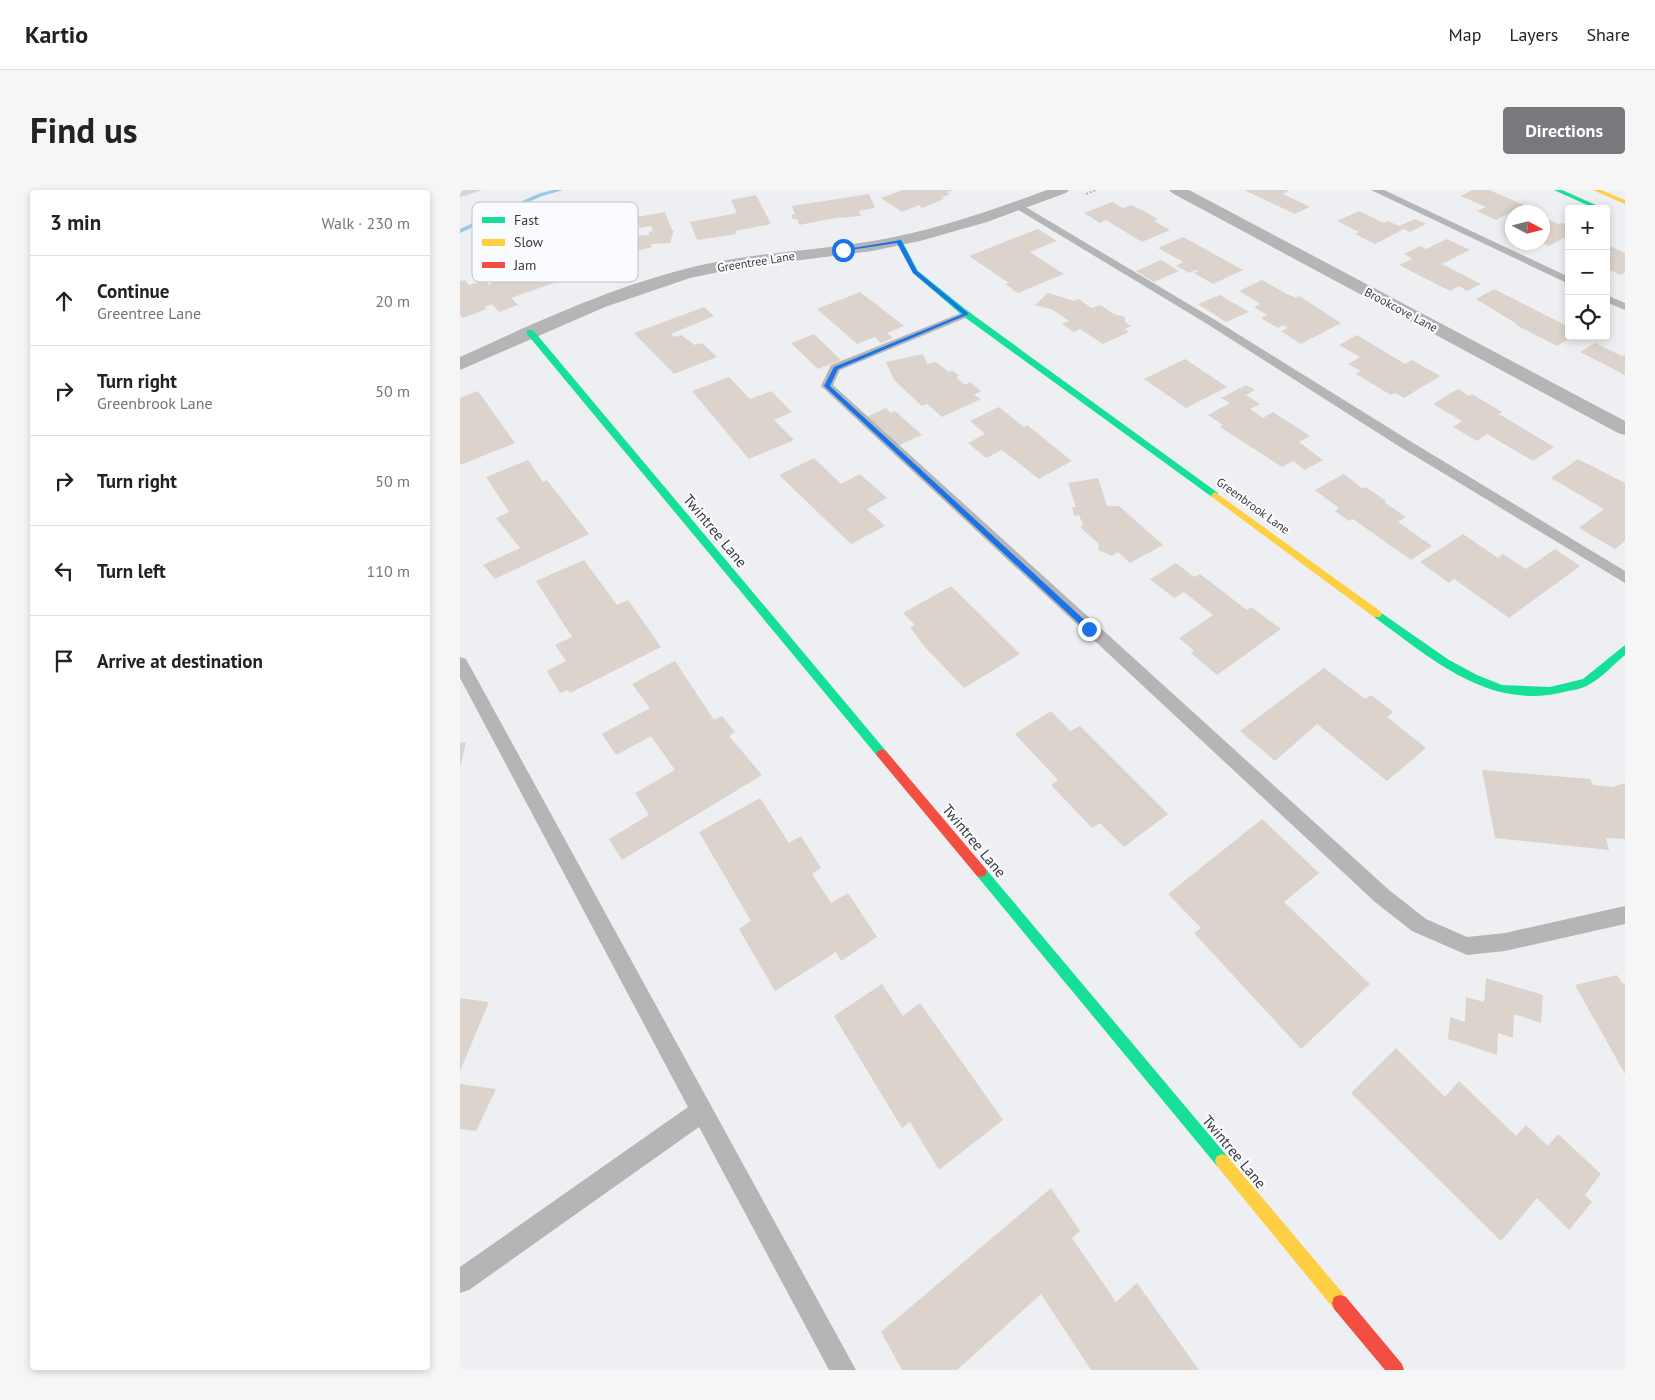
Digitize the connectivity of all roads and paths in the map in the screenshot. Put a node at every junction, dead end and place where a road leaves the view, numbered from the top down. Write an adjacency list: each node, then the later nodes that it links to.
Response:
1 (1061, 190): 8 (street, Greentree Lane)
2 (1177, 190): 16 (street, Brookcove Lane)
3 (1376, 190): 10 (lane)
4 (1557, 190): 7 (street)
5 (1596, 190): 6 (street)
6 (1625, 202)
7 (1593, 205)
8 (1019, 206): 9 (street, Greentree Lane); 17 (lane)
9 (899, 241): 13 (street, Greenbrook Lane); 14 (street, Greentree Lane)
10 (1565, 279)
11 (1610, 300): 12 (lane)
12 (1625, 307)
13 (966, 314): 18 (street, Greenbrook Lane); 20 (lane)
14 (530, 332): 15 (street, Greentree Lane); 24 (street, Twintree Lane)
15 (460, 364)
16 (1625, 429)
17 (1625, 578)
18 (1625, 648)
19 (460, 663): 21 (lane)
20 (1625, 915)
21 (702, 1111): 22 (lane); 23 (lane)
22 (460, 1281)
23 (843, 1370)
24 (1396, 1370)

